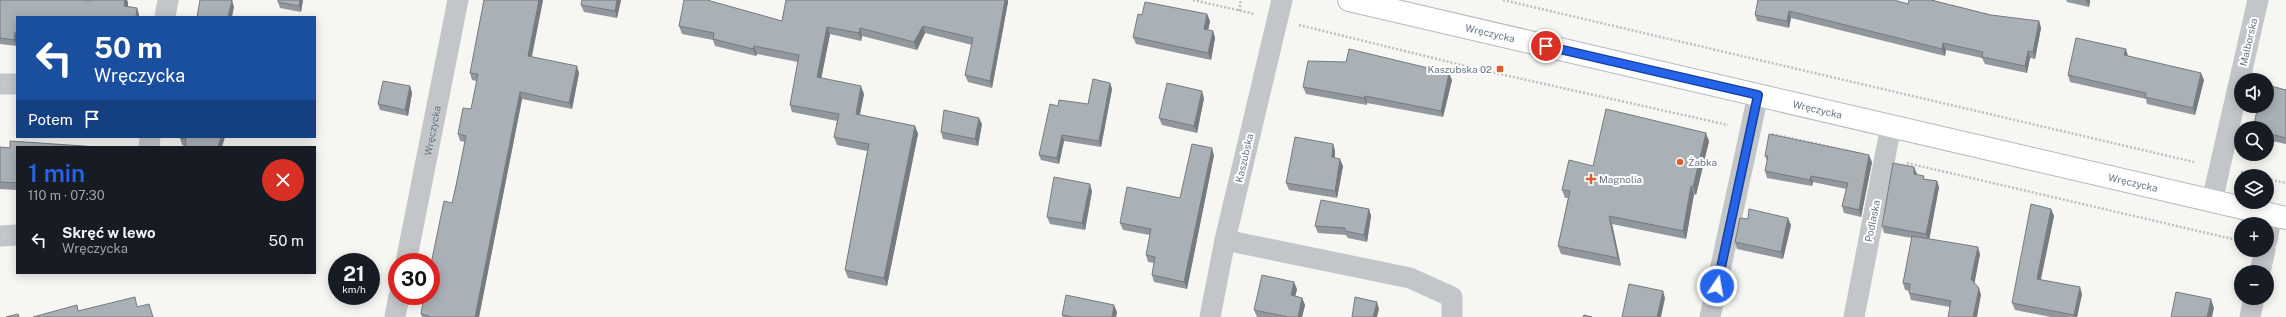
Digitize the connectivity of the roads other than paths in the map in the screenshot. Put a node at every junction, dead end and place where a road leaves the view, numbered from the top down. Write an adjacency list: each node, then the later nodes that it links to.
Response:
1 (168, 0): 6 (street)
2 (458, 0): 17 (street, Wręczycka)
3 (1348, 0): 9 (main road, Wręczycka)
4 (2258, 0): 11 (street, Malborska)
5 (1280, 10): 16 (street, Kaszubska)
6 (166, 16)
7 (0, 84): 8 (street)
8 (16, 84)
9 (1758, 95): 10 (main road, Wręczycka); 23 (street)
10 (1891, 126): 11 (main road, Wręczycka); 24 (street, Podlaska)
11 (2212, 201): 12 (main road, Wręczycka)
12 (2279, 216): 13 (street)
13 (2274, 226)
14 (16, 235): 15 (street)
15 (0, 236)
16 (1225, 240): 21 (street, Kaszubska); 22 (street)
17 (408, 253)
18 (397, 305): 20 (street)
19 (2253, 305): 25 (street)
20 (395, 317)
21 (1210, 317)
22 (1452, 317)
23 (1710, 317)
24 (1854, 317)
25 (2250, 317)

